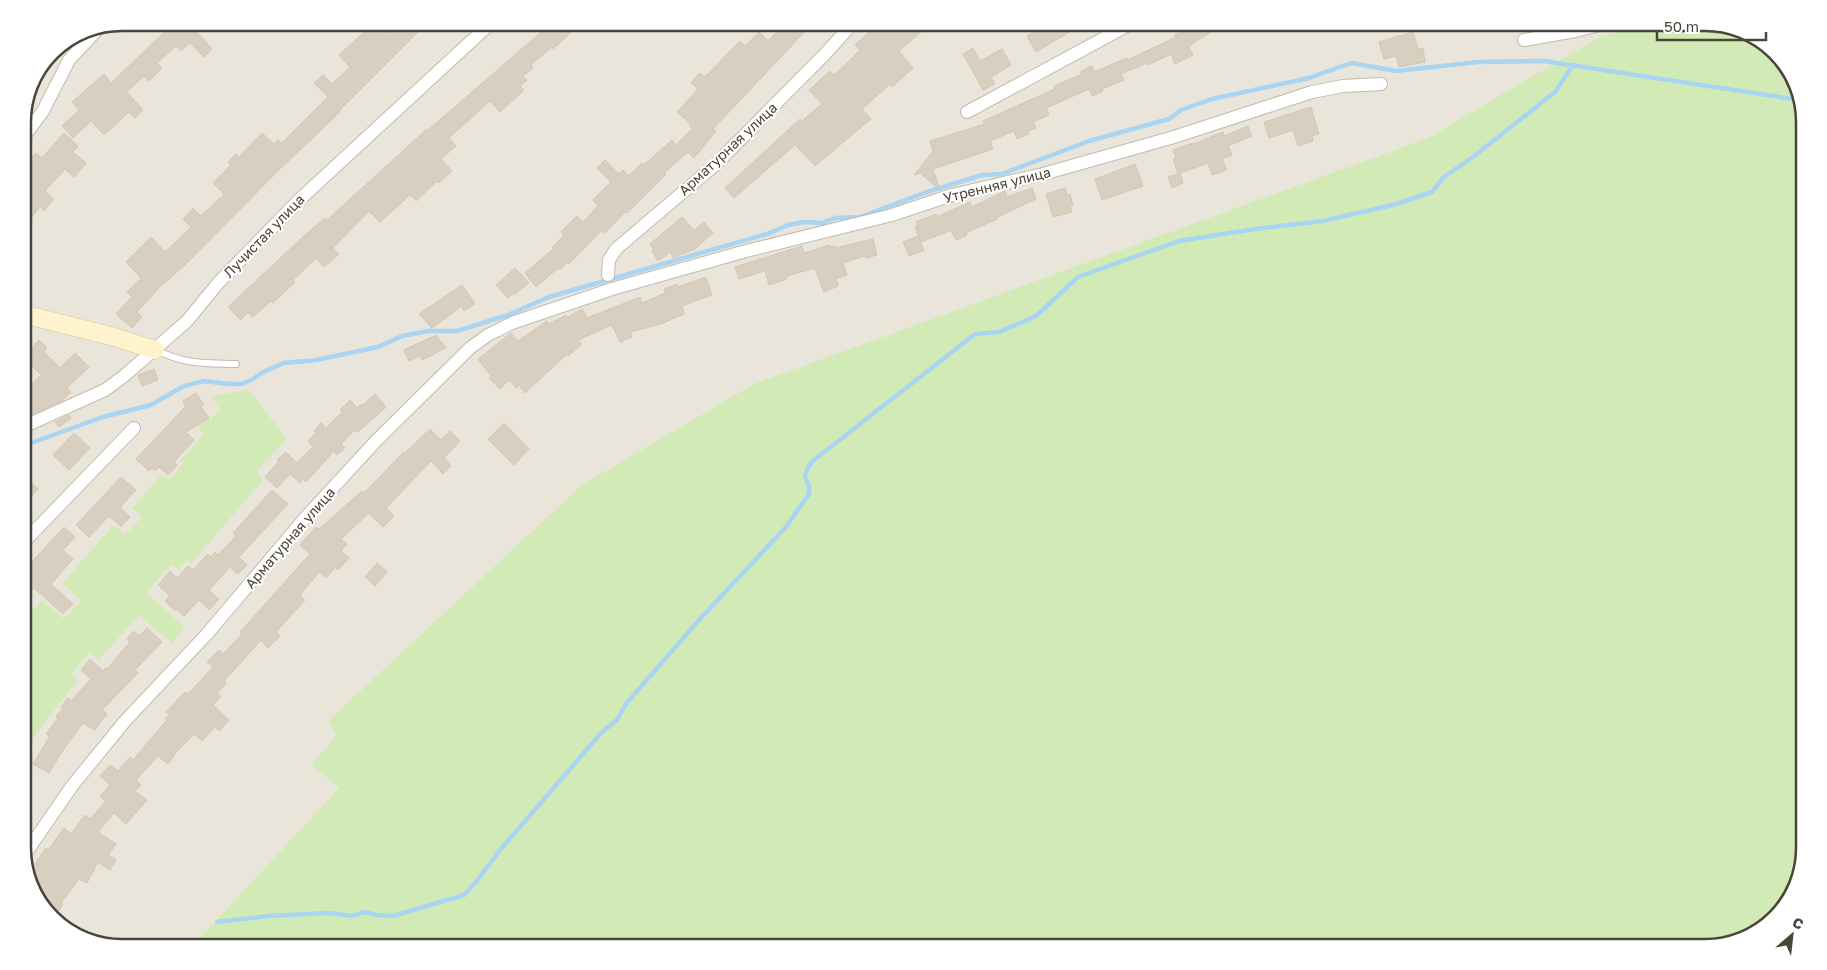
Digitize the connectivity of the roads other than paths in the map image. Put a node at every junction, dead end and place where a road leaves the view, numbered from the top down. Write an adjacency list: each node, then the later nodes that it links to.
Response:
1 (482, 31): 12 (street, Лучистая улица)
2 (846, 31): 10 (street, Арматурная улица)
3 (1117, 31): 8 (street)
4 (1575, 31): 6 (street)
5 (91, 37): 9 (street)
6 (1524, 40)
7 (1381, 84): 10 (street, Утренняя улица)
8 (968, 112)
9 (31, 127)
10 (610, 283): 17 (street, Арматурная улица)
11 (31, 316): 12 (street)
12 (155, 350): 13 (lane); 14 (street, Лучистая улица)
13 (236, 364)
14 (31, 423)
15 (134, 428): 16 (street)
16 (31, 535)
17 (31, 847)

